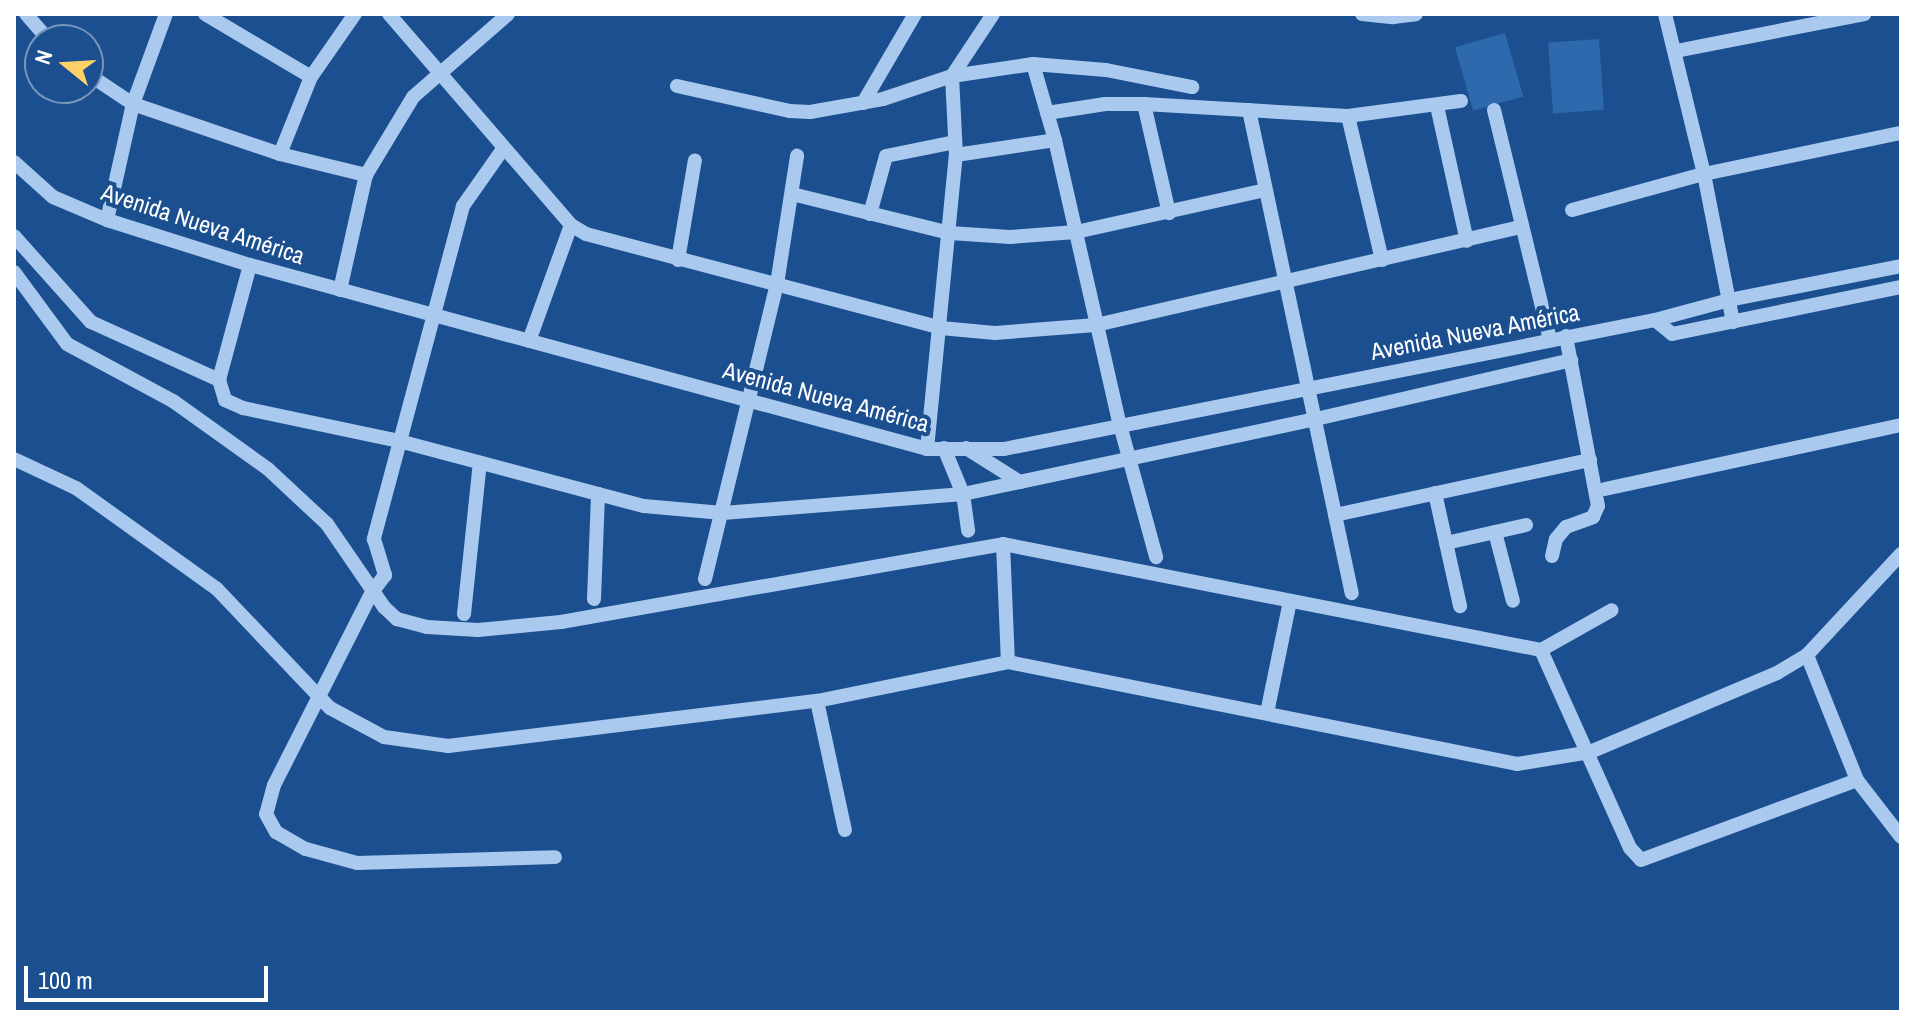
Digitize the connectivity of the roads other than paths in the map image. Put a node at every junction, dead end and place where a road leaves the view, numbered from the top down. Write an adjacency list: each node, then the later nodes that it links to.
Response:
1 (166, 14): 22 (street)
2 (205, 14): 16 (street)
3 (355, 14): 16 (street)
4 (389, 14): 14 (street)
5 (508, 14): 14 (street)
6 (915, 14): 21 (street)
7 (993, 14): 15 (street)
8 (1362, 14): 9 (street)
9 (1416, 14)
10 (1665, 14): 12 (street)
11 (1864, 14): 12 (street)
12 (1676, 51): 37 (street)
13 (1033, 64): 15 (street); 19 (street); 27 (street)
14 (440, 75): 31 (street); 38 (street)
15 (952, 76): 21 (street); 32 (street)
16 (311, 77): 33 (street)
17 (104, 85): 22 (street)
18 (677, 86): 21 (street)
19 (1192, 87)
20 (1461, 101): 24 (street)
21 (863, 103)
22 (133, 104): 33 (street); 44 (street)
23 (1144, 104): 25 (street); 27 (street); 42 (street)
24 (1437, 106): 28 (street); 50 (street)
25 (1249, 110): 28 (street); 39 (street)
26 (1494, 110): 46 (street)
27 (1047, 113): 30 (street)
28 (1348, 116): 52 (street)
29 (1901, 133): 37 (street)
30 (1055, 140): 32 (street); 47 (street)
31 (503, 149): 45 (street); 61 (street)
32 (955, 149): 43 (street); 48 (street)
33 (280, 154): 38 (street)
34 (797, 156): 40 (street)
35 (695, 160): 51 (street)
36 (14, 162): 44 (street, Avenida Nueva América)
37 (1704, 174): 41 (street); 60 (street)
38 (366, 175): 59 (street)
39 (1265, 190): 42 (street); 56 (street)
40 (792, 194): 43 (street); 57 (street)
41 (1572, 210)
42 (1169, 213): 47 (street)
43 (870, 214): 48 (street)
44 (107, 220): 53 (street, Avenida Nueva América)
45 (571, 225): 51 (street); 68 (street)
46 (1520, 227): 50 (street); 67 (street)
47 (1076, 232): 48 (street); 64 (street)
48 (950, 233): 65 (street)
49 (14, 236): 70 (street)
50 (1467, 241): 52 (street)
51 (678, 260): 57 (street)
52 (1382, 260): 56 (street)
53 (250, 265): 59 (street, Avenida Nueva América); 70 (street)
54 (1901, 266): 60 (street, Avenida Nueva América)
55 (14, 272): 100 (street)
56 (1286, 283): 64 (street); 71 (street)
57 (777, 284): 65 (street); 72 (street)
58 (1901, 287): 63 (street)
59 (340, 290): 61 (street, Avenida Nueva América)
60 (1729, 300): 62 (street, Avenida Nueva América); 63 (street)
61 (434, 315): 68 (street, Avenida Nueva América); 76 (street)
62 (1655, 320): 63 (street); 66 (street, Avenida Nueva América)
63 (1733, 322)
64 (1096, 325): 65 (street); 74 (street)
65 (941, 328): 79 (street)
66 (1566, 336): 67 (street, Avenida Nueva América); 69 (street)
67 (1550, 340): 71 (street, Avenida Nueva América)
68 (529, 341): 72 (street, Avenida Nueva América)
69 (1571, 360): 73 (street); 82 (street)
70 (219, 380): 76 (street)
71 (1309, 388): 73 (street); 74 (street, Avenida Nueva América)
72 (751, 401): 79 (street, Avenida Nueva América); 89 (street)
73 (1316, 419): 81 (street); 90 (street)
74 (1120, 425): 78 (street, Avenida Nueva América); 81 (street)
75 (1901, 425): 85 (street)
76 (399, 441): 83 (street); 100 (street)
77 (944, 448): 78 (street, Avenida Nueva América); 79 (street, Avenida Nueva América); 88 (street)
78 (966, 448): 84 (street)
79 (927, 449)
80 (14, 459): 111 (street)
81 (1129, 460): 84 (street); 98 (street)
82 (1590, 460): 86 (street); 97 (street)
83 (480, 463): 87 (street); 107 (street)
84 (1020, 482): 88 (street)
85 (1605, 489)
86 (1435, 493): 90 (street); 94 (street)
87 (598, 494): 89 (street); 102 (street)
88 (963, 494): 89 (street); 92 (street)
89 (723, 513): 99 (street)
90 (1335, 515): 101 (street)
91 (1526, 525): 93 (street)
92 (968, 531)
93 (1495, 532): 94 (street); 104 (street)
94 (1446, 543): 105 (street)
95 (1003, 544): 100 (street); 103 (street); 110 (street)
96 (1901, 554): 109 (street)
97 (1552, 556)
98 (1156, 557)
99 (705, 579)
100 (372, 592): 111 (street)
101 (1352, 593)
102 (594, 599)
103 (1290, 601): 108 (street); 113 (street)
104 (1513, 601)
105 (1460, 606)
106 (1612, 610): 108 (street)
107 (464, 614)
108 (1541, 650): 114 (street)
109 (1807, 655): 114 (street); 115 (street)
110 (1008, 662): 112 (street); 113 (street)
111 (319, 696): 112 (street); 118 (street)
112 (817, 701): 116 (street)
113 (1267, 713): 114 (street)
114 (1590, 752): 115 (street)
115 (1857, 780): 117 (street)
116 (845, 830)
117 (1901, 837)
118 (555, 857)

